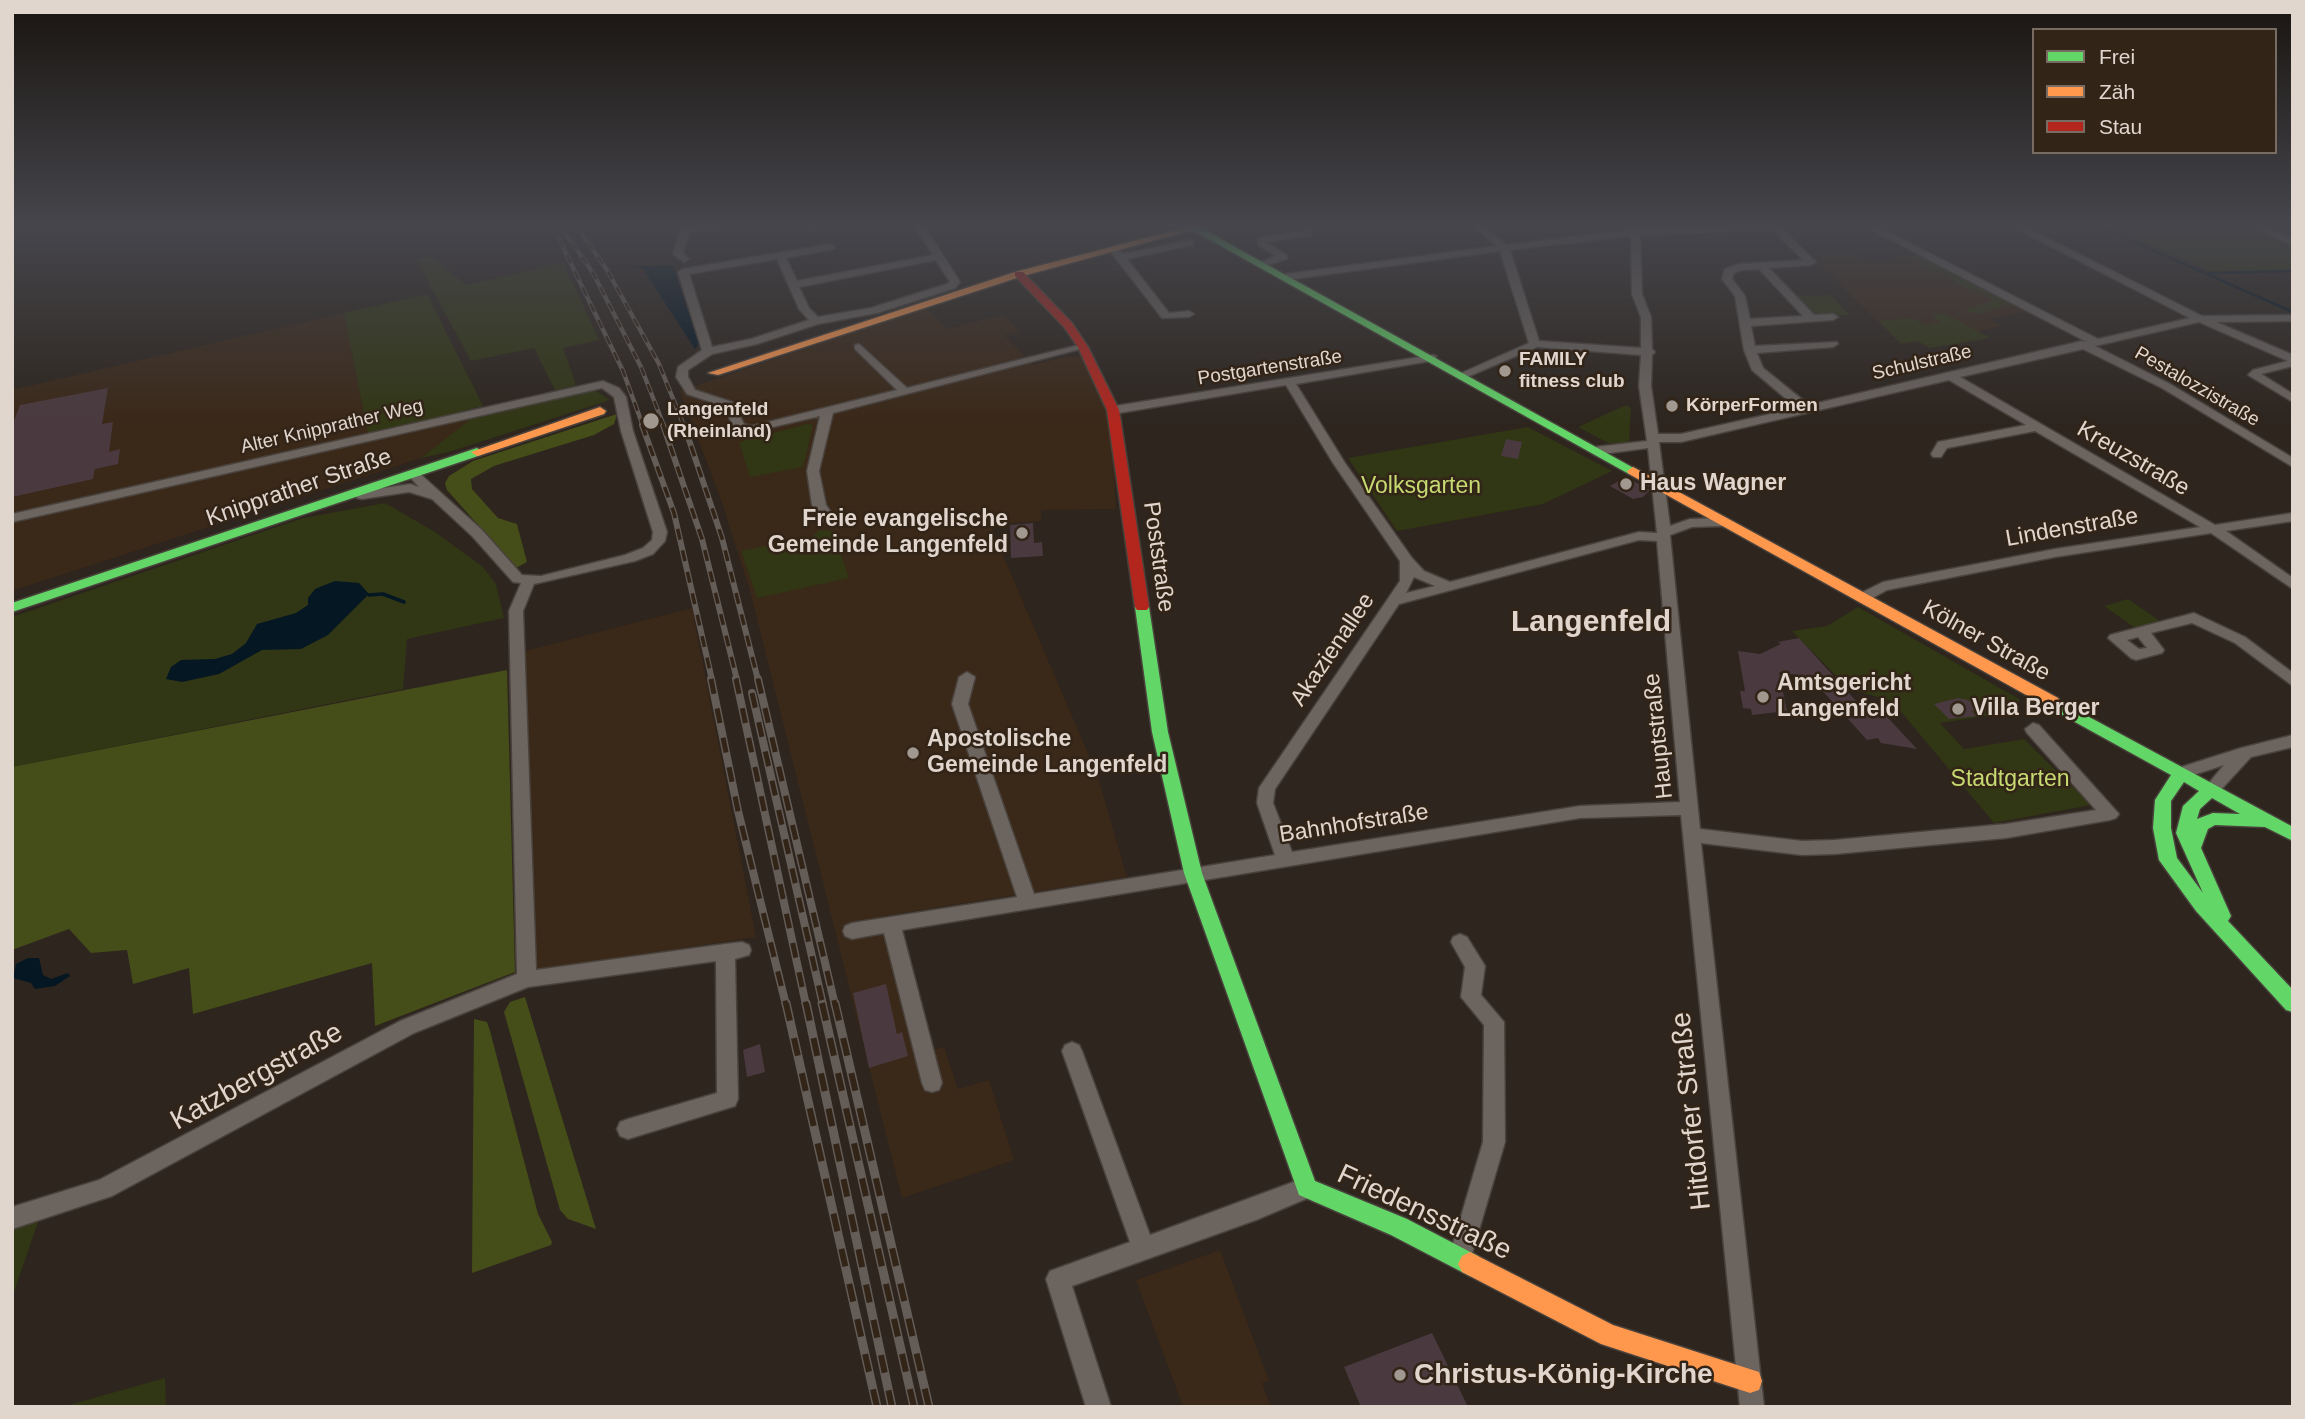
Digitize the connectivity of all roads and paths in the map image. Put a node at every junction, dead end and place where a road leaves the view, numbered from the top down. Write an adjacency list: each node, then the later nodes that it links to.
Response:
1 (690, 293): 27 (street)
2 (797, 293): 19 (street)
3 (928, 293): 19 (street)
4 (960, 293): 31 (main road)
5 (1037, 293): 25 (main road, Poststraße)
6 (1149, 293): 14 (street)
7 (1314, 293): 29 (main road, Kölner Straße)
8 (1519, 293): 22 (street)
9 (1637, 293): 28 (street, Hauptstraße)
10 (1739, 293): 20 (street)
11 (1788, 293): 17 (street)
12 (1995, 293): 21 (street, Pestalozzistraße)
13 (2149, 293): 18 (street)
14 (1189, 314)
15 (1833, 317): 17 (street)
16 (2293, 318): 18 (street, Schulstraße)
17 (1812, 319): 20 (street)
18 (2200, 319): 21 (street, Schulstraße); 30 (street)
19 (816, 321): 27 (street)
20 (1745, 323): 26 (street)
21 (2088, 343): 33 (street, Schulstraße); 45 (street, Pestalozzistraße)
22 (1535, 344): 28 (street); 32 (street)
23 (1833, 344): 26 (street)
24 (859, 347): 35 (street)
25 (1083, 347): 35 (street); 38 (main road, Poststraße)
26 (1750, 349): 37 (street)
27 (708, 351): 40 (street)
28 (1649, 352): 42 (street, Hauptstraße)
29 (1432, 358): 32 (main road, Kölner Straße); 34 (street, Postgartenstraße)
30 (2293, 361): 36 (street)
31 (714, 373)
32 (1463, 375): 43 (main road, Kölner Straße)
33 (1948, 375): 37 (street, Schulstraße); 41 (street, Kreuzstraße)
34 (1290, 383): 38 (street, Postgartenstraße); 56 (street)
35 (905, 392): 40 (street)
36 (2293, 399)
37 (1805, 408): 42 (street, Schulstraße)
38 (1113, 410): 77 (main road, Poststraße)
39 (600, 411): 46 (main road, Knipprather Straße)
40 (827, 412): 52 (street)
41 (2036, 427): 44 (street); 54 (street, Kreuzstraße)
42 (1653, 441): 43 (street); 47 (street, Hauptstraße)
43 (1595, 451): 47 (main road, Kölner Straße)
44 (1937, 454)
45 (2293, 463)
46 (413, 474): 48 (street); 49 (main road, Knipprather Straße)
47 (1658, 486): 53 (main road, Kölner Straße); 55 (street, Hauptstraße)
48 (438, 497): 49 (street); 57 (street)
49 (325, 503): 62 (main road, Knipprather Straße)
50 (2293, 517): 54 (street, Lindenstraße)
51 (12, 518): 57 (street, Alter Knipprather Weg)
52 (828, 518)
53 (1723, 522): 55 (street); 60 (main road, Kölner Straße)
54 (2211, 529): 59 (street, Kreuzstraße); 60 (street, Lindenstraße)
55 (1663, 535): 58 (street, Akazienallee); 71 (street, Hauptstraße)
56 (1406, 561): 58 (street); 61 (street)
57 (529, 580): 83 (street)
58 (1448, 585): 61 (street, Akazienallee)
59 (2293, 585)
60 (1862, 598): 69 (main road, Kölner Straße)
61 (1393, 601): 76 (street, Akazienallee)
62 (12, 608)
63 (2142, 632): 65 (street)
64 (967, 677): 78 (street)
65 (2293, 681)
66 (2034, 729): 73 (street)
67 (2293, 741): 68 (street)
68 (2247, 752): 69 (street); 70 (street)
69 (2181, 774): 70 (main road, Kölner Straße); 81 (main road)
70 (2211, 790): 72 (main road, Kölner Straße); 75 (main road)
71 (1690, 808): 73 (street, Hitdorfer Straße); 76 (street, Bahnhofstraße)
72 (2267, 821): 74 (main road, Kölner Straße); 75 (main road)
73 (1693, 835): 92 (street, Hitdorfer Straße)
74 (2293, 835)
75 (2191, 850): 81 (main road)
76 (1286, 860): 77 (street, Bahnhofstraße)
77 (1193, 873): 78 (street, Bahnhofstraße); 88 (main road, Friedensstraße)
78 (1027, 900): 79 (street, Bahnhofstraße)
79 (891, 924): 80 (street, Bahnhofstraße); 86 (street)
80 (852, 931)
81 (2227, 932): 84 (main road)
82 (1460, 942): 91 (street)
83 (527, 979): 87 (street, Katzbergstraße); 89 (street, Katzbergstraße)
84 (2293, 1004)
85 (1072, 1051): 90 (street)
86 (932, 1083)
87 (628, 1129)
88 (1307, 1188): 90 (street); 91 (main road, Friedensstraße)
89 (12, 1218)
90 (1143, 1247): 93 (street)
91 (1460, 1257): 92 (main road, Friedensstraße)
92 (1750, 1381): 94 (street, Hitdorfer Straße)
93 (1099, 1407)
94 (1752, 1407)

